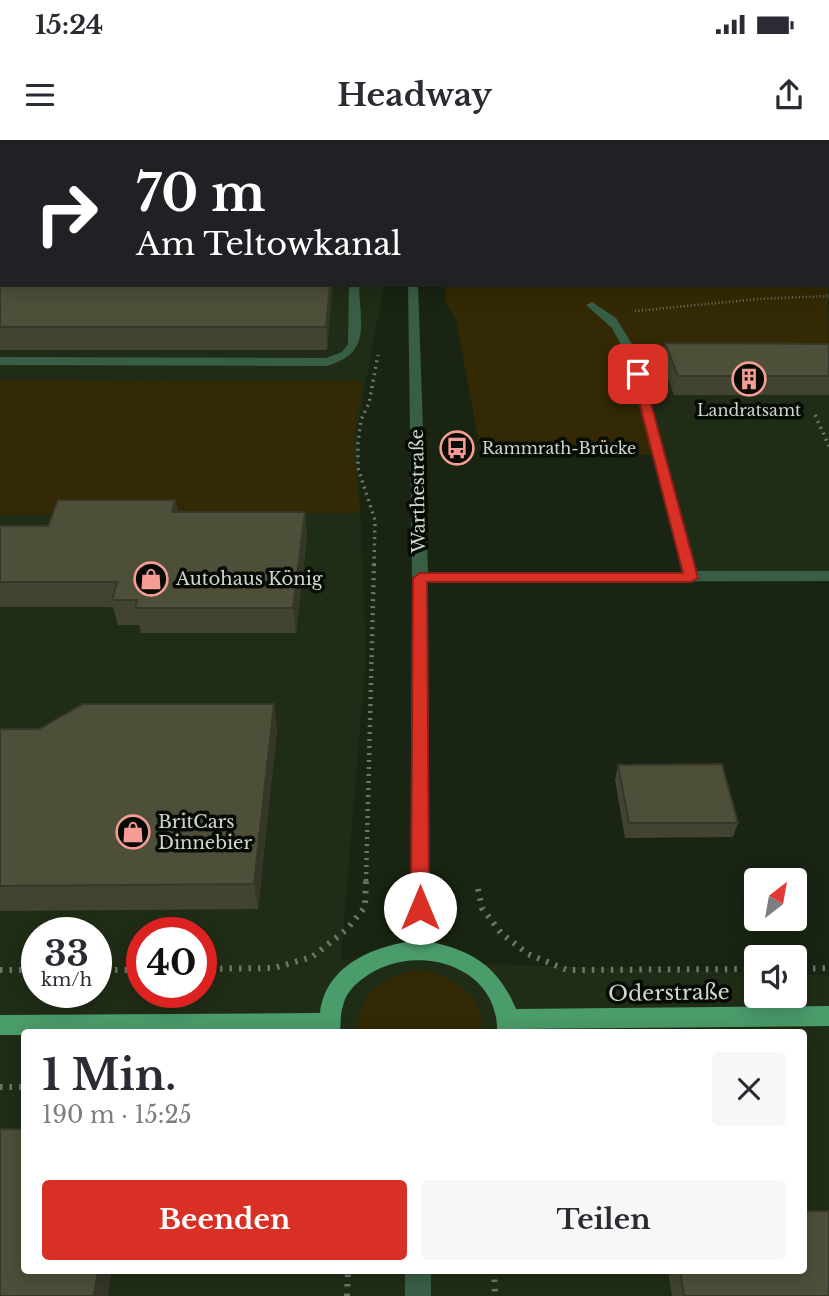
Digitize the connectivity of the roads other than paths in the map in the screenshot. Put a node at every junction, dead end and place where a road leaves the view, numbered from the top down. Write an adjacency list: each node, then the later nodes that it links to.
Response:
1 (354, 287): 4 (street)
2 (413, 287): 6 (street, Warthestraße)
3 (593, 305): 7 (street)
4 (0, 361)
5 (829, 576): 7 (street)
6 (420, 578): 7 (street); 8 (street, Warthestraße)
7 (691, 578)
8 (420, 948): 11 (main road); 12 (main road)
9 (829, 1016): 11 (main road, Oderstraße)
10 (0, 1025): 12 (main road)
11 (509, 1026)
12 (328, 1028)
13 (418, 1274): 14 (street)
14 (418, 1296)

